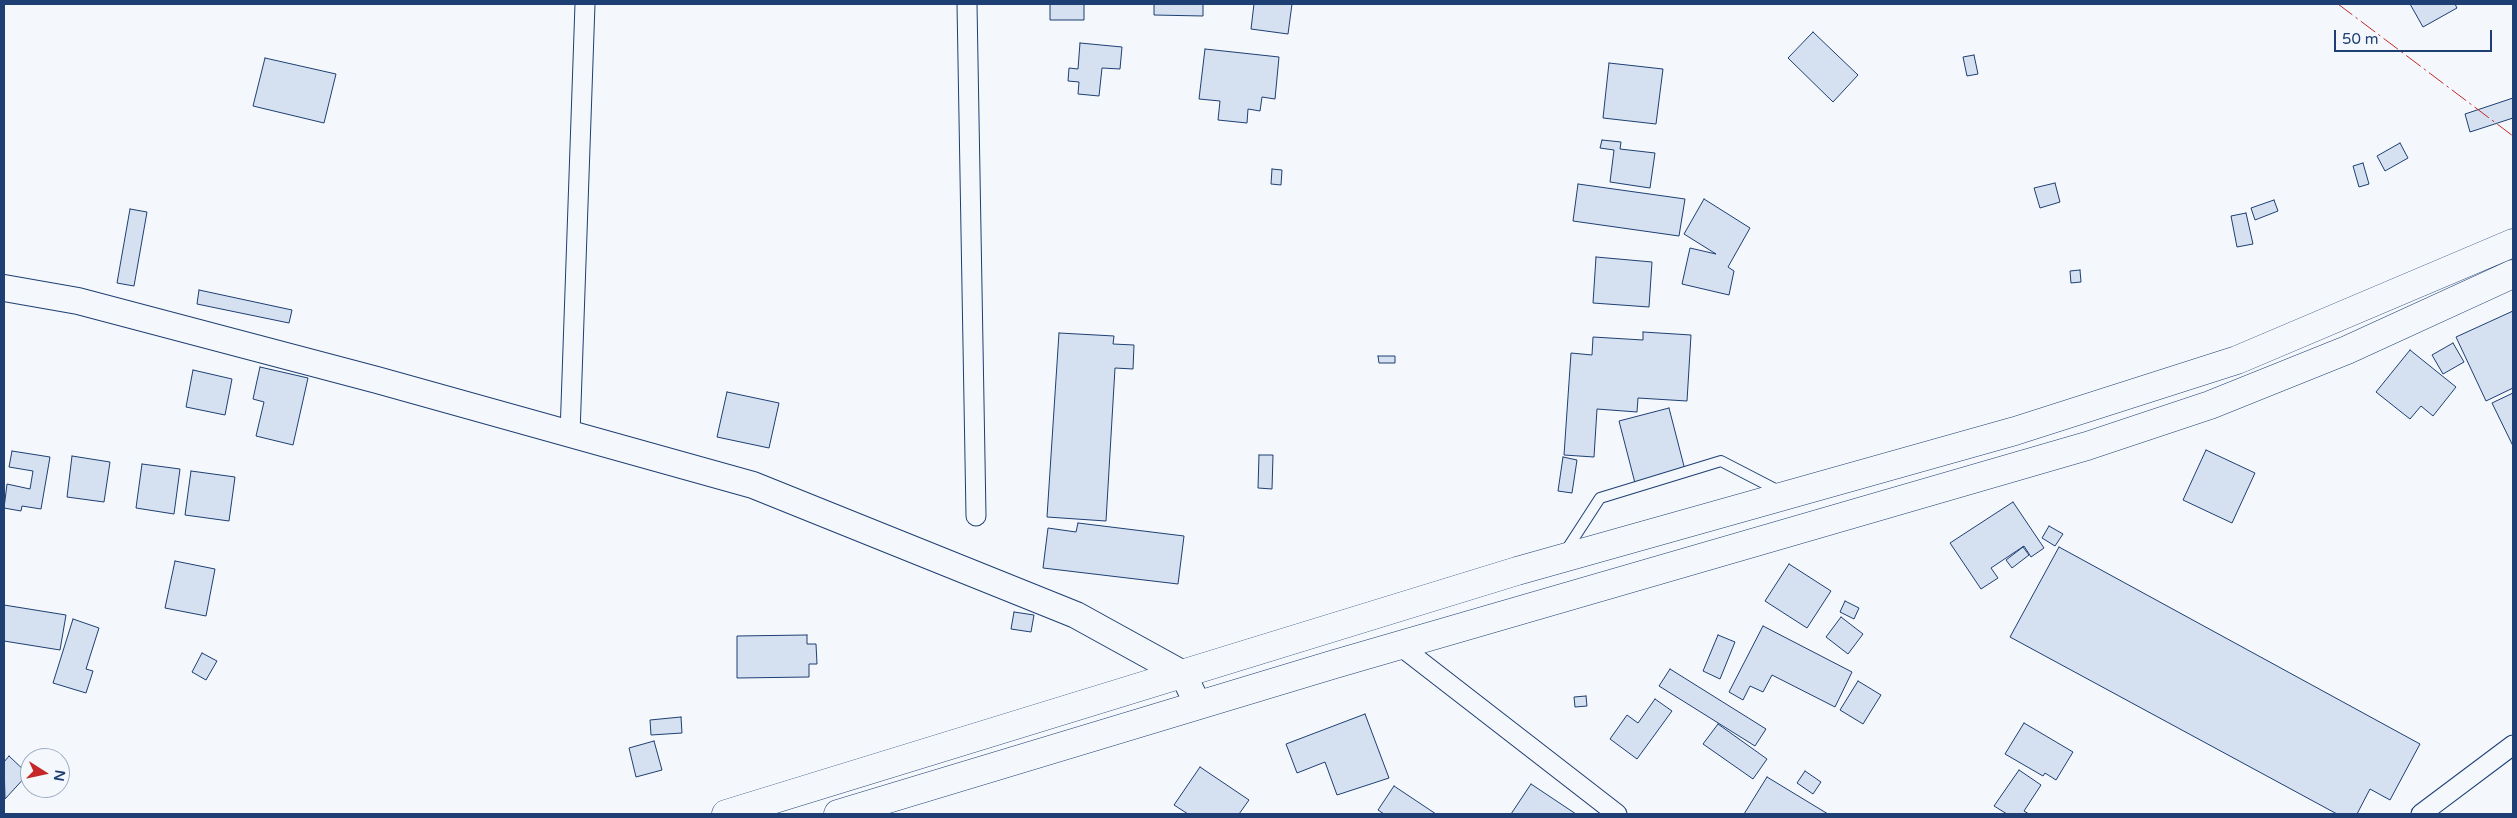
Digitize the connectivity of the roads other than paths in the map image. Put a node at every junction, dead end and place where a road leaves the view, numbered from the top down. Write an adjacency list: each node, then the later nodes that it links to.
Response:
1 (585, 4): 6 (street)
2 (966, 4): 8 (street)
3 (2513, 243): 7 (highway)
4 (2513, 274): 10 (highway)
5 (4, 288): 6 (street)
6 (570, 434): 11 (street)
7 (1786, 495): 9 (highway); 9 (lane)
8 (976, 516)
9 (1561, 559): 11 (highway)
10 (1399, 646): 12 (highway); 16 (street)
11 (1183, 674): 12 (street); 14 (highway)
12 (1198, 706): 15 (highway)
13 (2513, 745): 17 (street)
14 (726, 814)
15 (838, 814)
16 (1618, 814)
17 (2420, 814)

